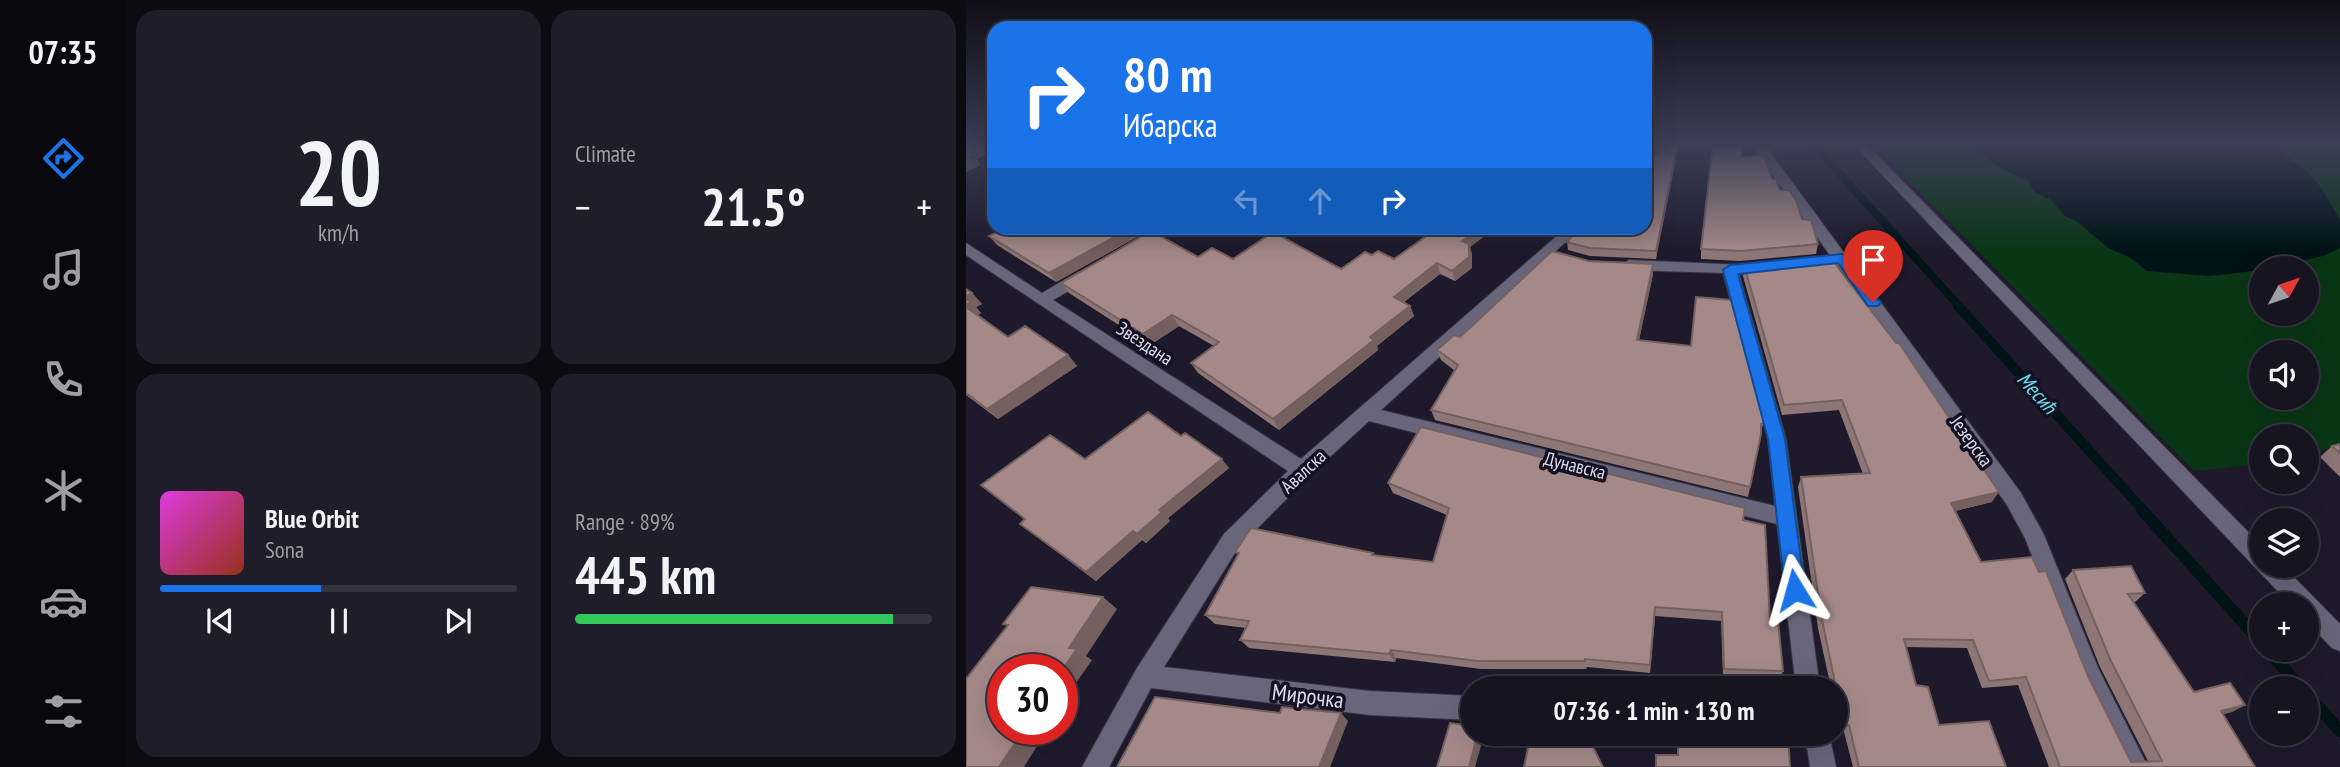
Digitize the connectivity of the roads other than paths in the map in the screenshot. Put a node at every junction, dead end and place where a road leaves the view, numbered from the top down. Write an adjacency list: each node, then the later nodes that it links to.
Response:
1 (1783, 180): 9 (street, Језерска)
2 (1894, 180): 19 (street)
3 (1154, 235): 7 (street)
4 (1566, 235): 6 (street, Авалска)
5 (966, 248): 15 (street, Звездана)
6 (1547, 252): 8 (street); 16 (street, Авалска)
7 (1121, 254)
8 (1567, 259)
9 (1842, 259): 10 (street); 30 (street, Језерска)
10 (1817, 261)
11 (1618, 265): 14 (street)
12 (1098, 267): 15 (street)
13 (1755, 267): 14 (street)
14 (1730, 270): 18 (street)
15 (1041, 300): 17 (street, Звездана)
16 (1365, 413): 17 (street, Авалска); 18 (street, Дунавска)
17 (1302, 470): 24 (street, Авалска)
18 (1785, 517): 25 (street)
19 (2249, 547)
20 (2280, 578): 21 (street)
21 (2293, 592)
22 (2319, 618): 23 (street)
23 (2340, 640)
24 (1145, 676): 26 (street, Мирочка); 28 (street, Авалска)
25 (1806, 676)
26 (1460, 707)
27 (1819, 746): 29 (street)
28 (1095, 767)
29 (1823, 767)
30 (2136, 767)

